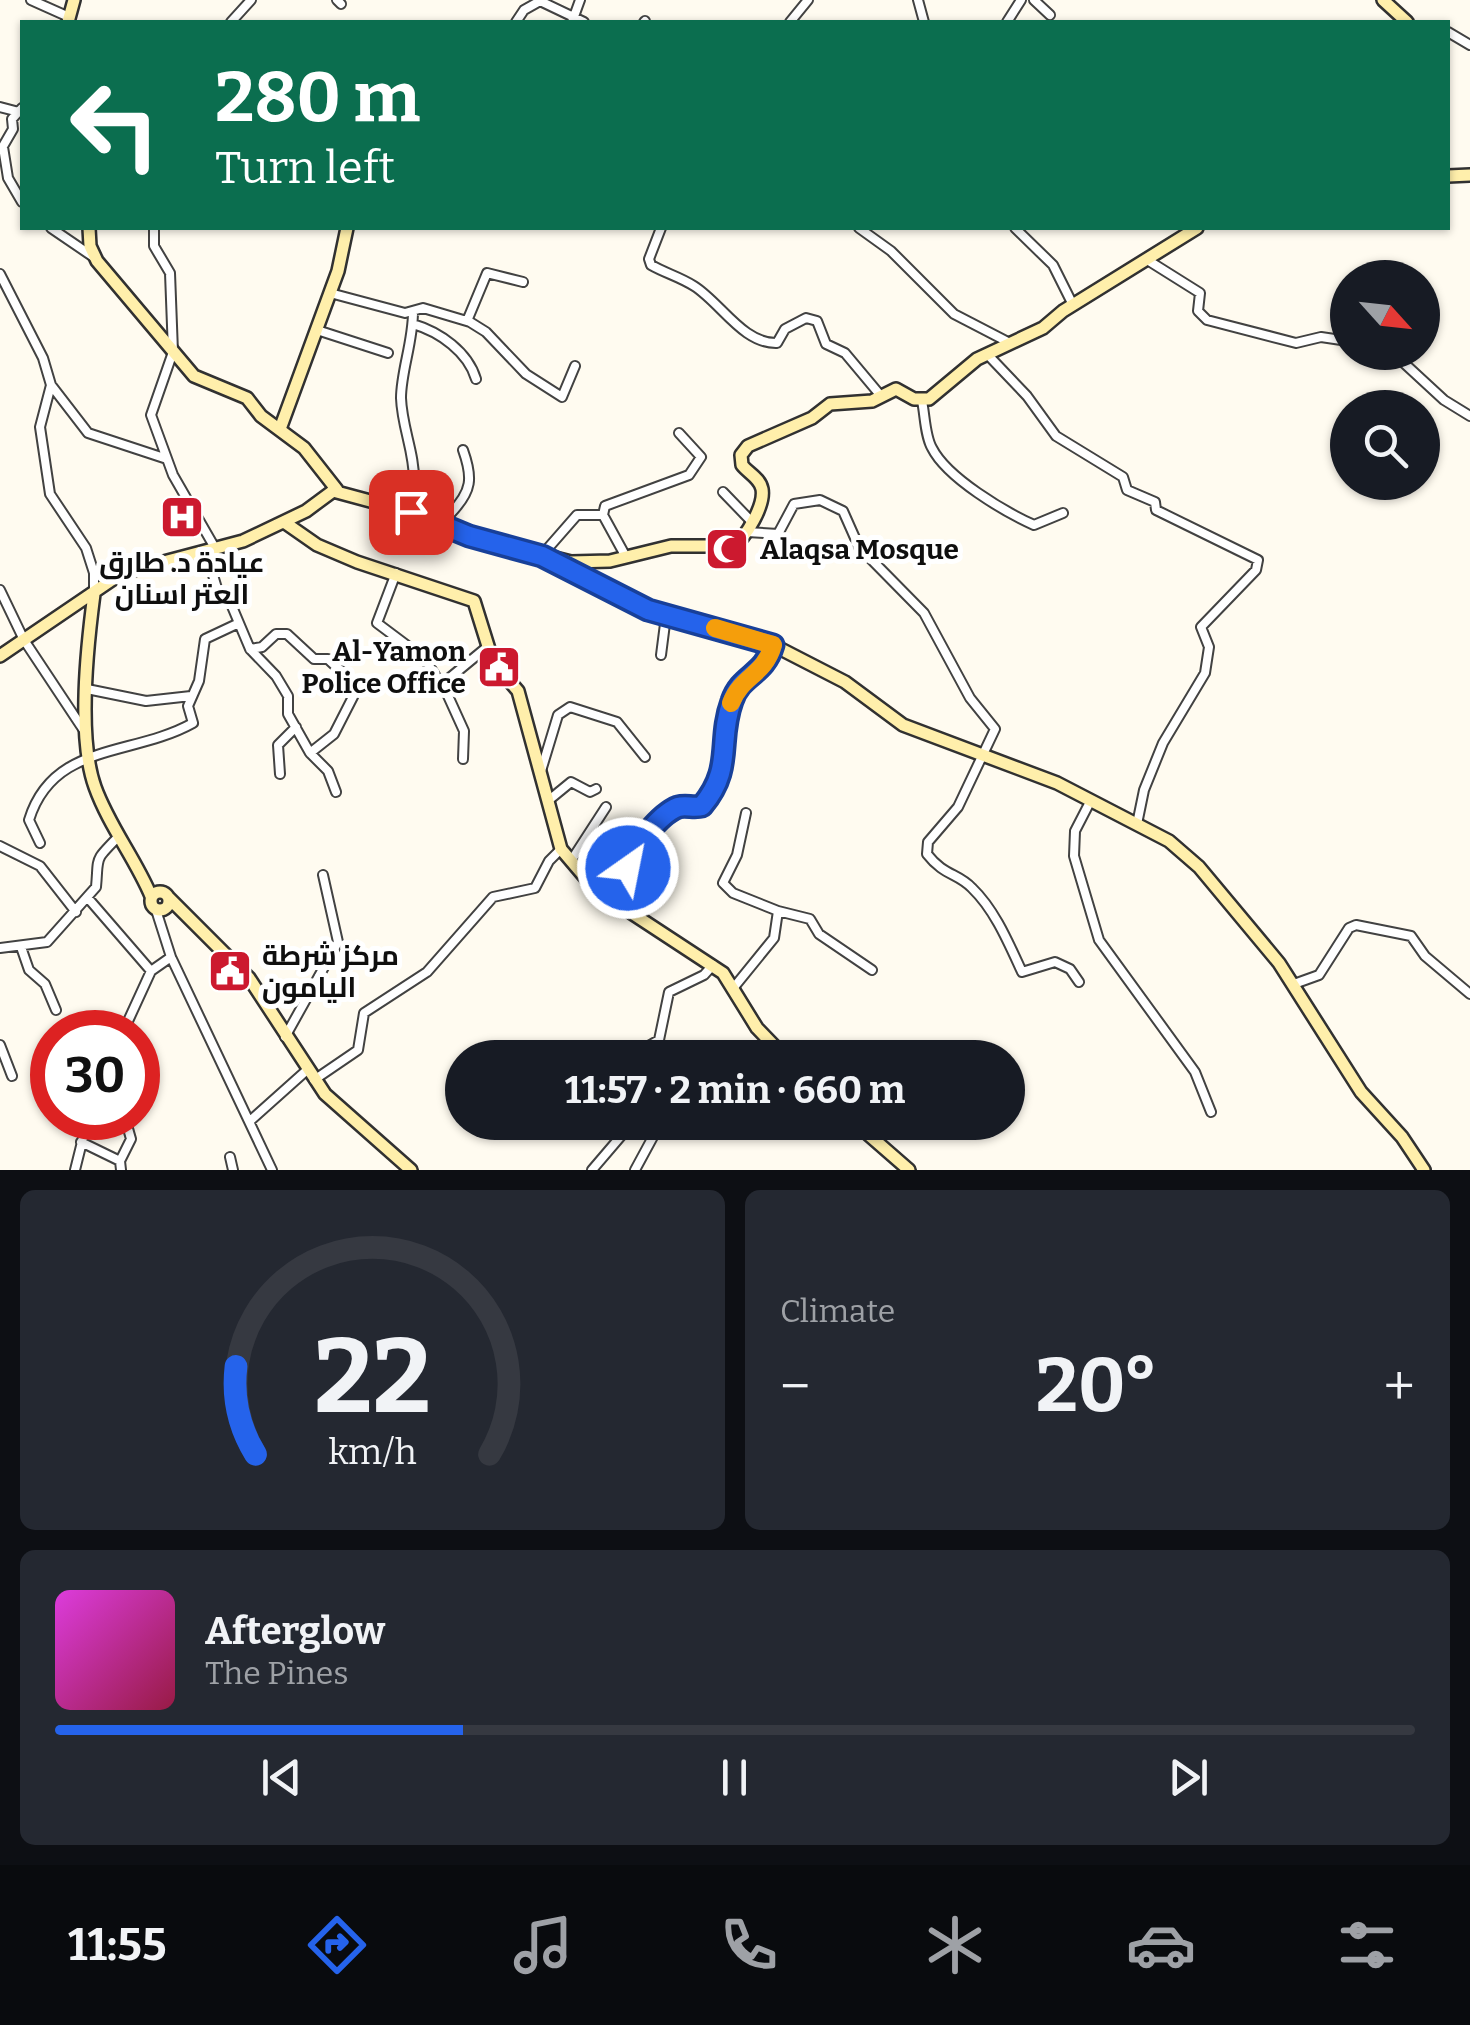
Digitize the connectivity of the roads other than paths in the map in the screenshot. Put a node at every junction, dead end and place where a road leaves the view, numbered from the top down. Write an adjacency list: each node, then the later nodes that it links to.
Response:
1 (32, 0): 8 (street)
2 (74, 0): 8 (street)
3 (251, 0): 9 (street)
4 (580, 0): 11 (street)
5 (1034, 0): 7 (street)
6 (1383, 0): 12 (street)
7 (1050, 16)
8 (69, 20)
9 (233, 20)
10 (517, 20): 11 (street)
11 (573, 20)
12 (1405, 20)
13 (20, 112): 14 (street)
14 (2, 149): 15 (street)
15 (20, 199)
16 (54, 230): 24 (street)
17 (88, 230): 24 (street)
18 (154, 230): 38 (street)
19 (347, 230): 29 (street)
20 (660, 230): 45 (street)
21 (861, 230): 37 (street)
22 (1017, 230): 31 (street)
23 (1195, 230): 25 (street)
24 (95, 258): 38 (street)
25 (1148, 260): 31 (street); 36 (street)
26 (0, 274): 28 (street)
27 (523, 282): 33 (street)
28 (9, 290): 30 (street); 44 (street)
29 (330, 293): 32 (street); 35 (street)
30 (0, 297)
31 (1073, 305): 37 (street)
32 (413, 312): 33 (street); 34 (street)
33 (466, 320): 41 (street)
34 (413, 324): 43 (street); 56 (street)
35 (316, 330): 39 (street); 48 (street)
36 (1330, 338)
37 (1008, 342): 40 (street)
38 (173, 352): 48 (street); 51 (street)
39 (388, 354)
40 (986, 354): 46 (street); 91 (street)
41 (576, 366)
42 (1414, 370): 47 (street)
43 (476, 379)
44 (51, 385): 51 (street); 64 (street)
45 (881, 396): 46 (street); 58 (street)
46 (922, 401): 54 (street)
47 (1470, 416)
48 (280, 429): 52 (street)
49 (680, 432): 55 (street)
50 (463, 450): 56 (street)
51 (167, 459): 59 (street)
52 (337, 490): 56 (street); 57 (street)
53 (723, 492): 58 (street)
54 (1063, 513)
55 (603, 515): 60 (street); 61 (street)
56 (437, 518): 60 (street)
57 (284, 522): 59 (street); 62 (street)
58 (749, 527): 61 (street); 81 (street)
59 (211, 550): 64 (street); 66 (street)
60 (542, 556): 61 (street); 65 (street)
61 (626, 557)
62 (396, 573): 69 (street); 73 (street)
63 (0, 590): 67 (street)
64 (94, 594): 67 (street); 74 (street)
65 (666, 616): 68 (street); 72 (street)
66 (239, 623): 70 (street); 75 (street)
67 (24, 640): 71 (street); 77 (street)
68 (773, 645): 81 (street); 99 (street)
69 (487, 647): 73 (street); 84 (street)
70 (250, 649): 76 (street); 78 (street)
71 (1, 655)
72 (661, 656)
73 (444, 687): 82 (street)
74 (88, 689): 75 (street); 77 (street)
75 (192, 696): 80 (street)
76 (296, 727): 78 (street); 83 (street)
77 (88, 737): 80 (street)
78 (310, 753): 86 (street)
79 (646, 756): 84 (street)
80 (89, 757): 92 (street); 93 (street)
81 (982, 757): 88 (street); 109 (street)
82 (463, 759)
83 (280, 774)
84 (540, 775): 87 (street)
85 (596, 789): 87 (street)
86 (336, 792)
87 (549, 800): 95 (street)
88 (1091, 800): 91 (street); 121 (street)
89 (606, 808): 96 (street)
90 (746, 813): 101 (street)
91 (1137, 824): 110 (street)
92 (119, 836): 98 (street); 100 (street)
93 (40, 843)
94 (0, 846): 102 (street)
95 (561, 849): 96 (street); 119 (street)
96 (572, 861): 99 (street)
97 (323, 875): 115 (street)
98 (86, 897): 102 (street); 108 (street)
99 (614, 902): 106 (street)
100 (154, 903): 105 (street); 115 (street)
101 (778, 911): 107 (street); 111 (street)
102 (76, 912): 103 (street)
103 (21, 947): 104 (street); 113 (street)
104 (0, 948)
105 (171, 957): 108 (street); 122 (street)
106 (713, 965): 111 (street); 116 (street)
107 (872, 970)
108 (151, 971): 114 (street)
109 (1080, 982)
110 (1294, 984): 112 (street); 137 (street)
111 (735, 986): 117 (street)
112 (1470, 994)
113 (56, 1010)
114 (134, 1010)
115 (286, 1037): 119 (street)
116 (659, 1040)
117 (769, 1040)
118 (0, 1045): 120 (street)
119 (310, 1075): 122 (street); 133 (street)
120 (12, 1076)
121 (1211, 1112)
122 (250, 1120): 132 (street)
123 (131, 1140): 129 (street)
124 (617, 1140): 134 (street)
125 (651, 1140): 135 (street)
126 (875, 1140): 136 (street)
127 (81, 1142): 129 (street); 130 (street)
128 (230, 1157): 131 (street)
129 (121, 1165)
130 (75, 1170)
131 (233, 1170)
132 (272, 1170)
133 (411, 1170)
134 (592, 1170)
135 (635, 1170)
136 (909, 1170)
137 (1424, 1170)

